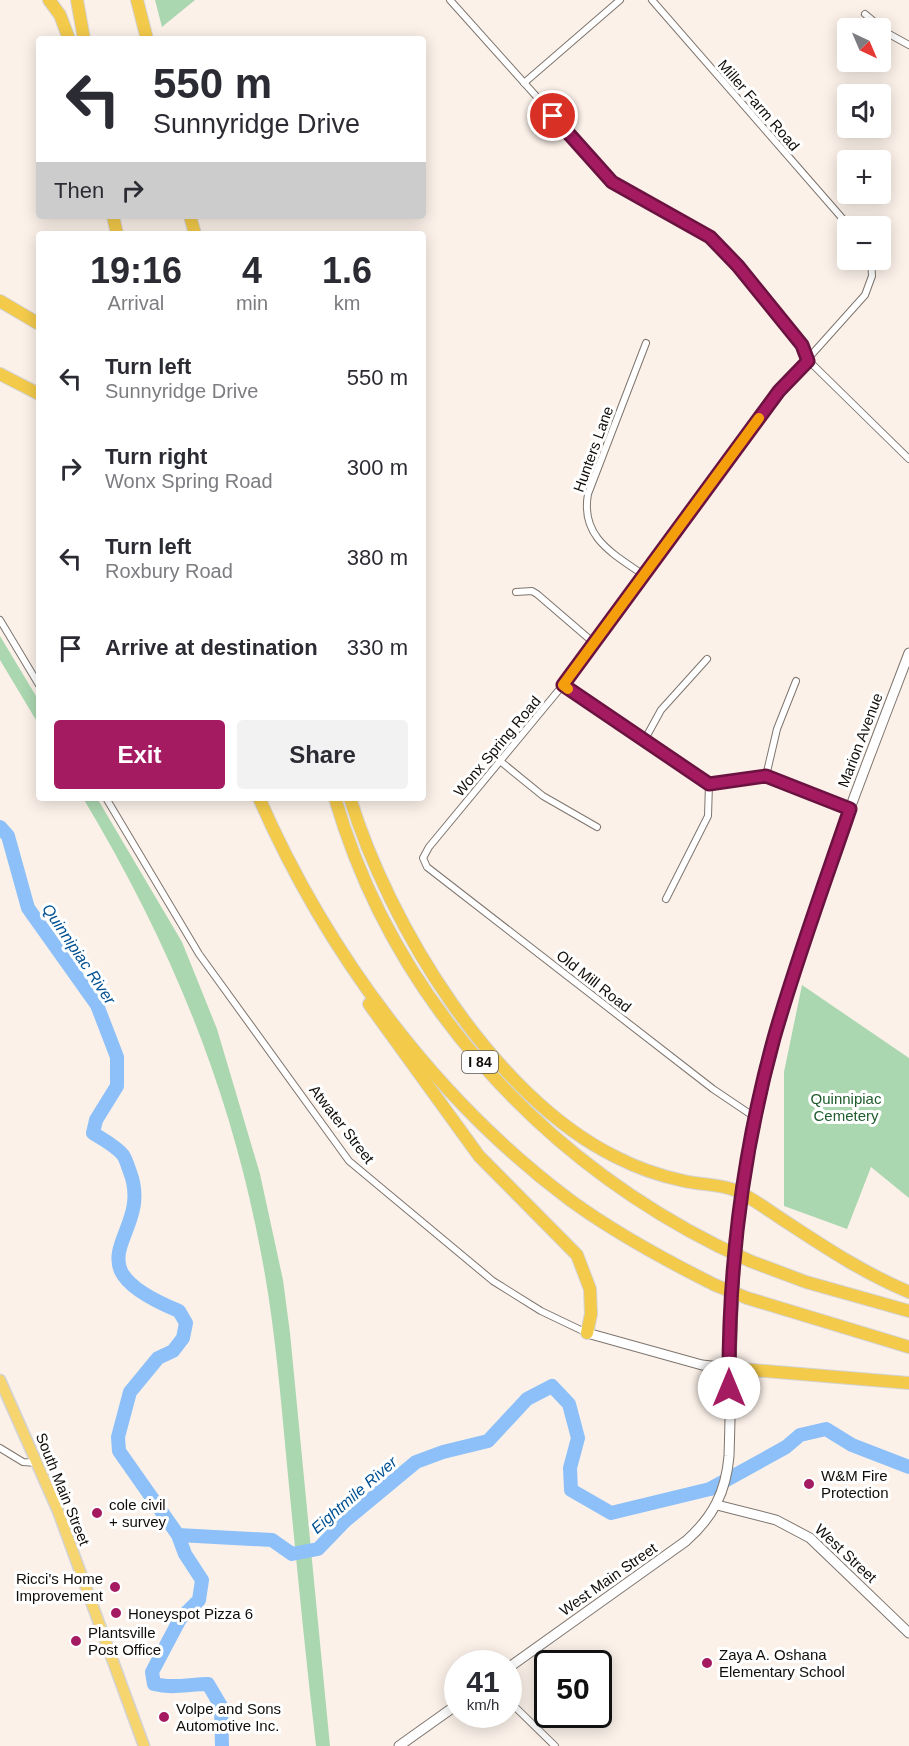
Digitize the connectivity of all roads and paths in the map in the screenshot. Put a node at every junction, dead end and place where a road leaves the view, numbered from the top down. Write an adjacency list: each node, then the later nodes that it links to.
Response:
1 (50, 0): 8 (highway)
2 (77, 0): 9 (highway)
3 (137, 0): 10 (highway)
4 (450, 0): 12 (street)
5 (620, 0): 12 (street)
6 (652, 0): 13 (street, Miller Farm Road)
7 (865, 14): 11 (street)
8 (68, 36)
9 (83, 36)
10 (146, 36)
11 (909, 45)
12 (524, 84): 18 (street)
13 (840, 216)
14 (871, 270): 18 (street)
15 (0, 301): 16 (highway)
16 (36, 322)
17 (646, 343): 22 (street, Hunters Lane)
18 (808, 361): 21 (street); 22 (street, Wonx Spring Road)
19 (0, 374): 20 (highway)
20 (36, 392)
21 (909, 459)
22 (645, 576): 25 (street, Wonx Spring Road)
23 (516, 592): 25 (street)
24 (0, 620): 28 (street)
25 (594, 643): 30 (street, Wonx Spring Road)
26 (908, 658): 39 (main road, Marion Avenue)
27 (707, 659): 31 (street)
28 (36, 680)
29 (796, 681): 33 (street)
30 (563, 685): 31 (street); 32 (street, Wonx Spring Road)
31 (644, 741): 34 (street)
32 (500, 761): 40 (street); 41 (street, Wonx Spring Road)
33 (766, 776): 34 (street); 39 (street)
34 (709, 784): 42 (street)
35 (108, 801): 48 (street, Atwater Street)
36 (260, 801): 43 (highway, I 84)
37 (336, 801): 47 (highway, I 84, bridge)
38 (351, 801): 45 (highway)
39 (850, 809): 44 (main road, Marion Avenue)
40 (597, 827)
41 (423, 858): 44 (street, Old Mill Road)
42 (666, 899)
43 (321, 919): 48 (highway); 49 (highway, I 84, bridge)
44 (756, 1118): 45 (main road, Marion Avenue)
45 (743, 1194): 46 (highway); 50 (main road, Marion Avenue)
46 (909, 1292)
47 (909, 1311)
48 (587, 1333): 50 (main road, Atwater Street)
49 (909, 1347)
50 (729, 1368): 52 (highway); 55 (main road, Marion Avenue)
51 (0, 1380): 54 (highway, South Main Street)
52 (909, 1383)
53 (0, 1448): 54 (street)
54 (38, 1463): 60 (highway, South Main Street)
55 (717, 1505): 56 (main road, West Street); 57 (main road, West Main Street)
56 (909, 1633)
57 (522, 1658)
58 (444, 1714): 61 (main road)
59 (522, 1714): 62 (street)
60 (144, 1746)
61 (399, 1746)
62 (555, 1746)

